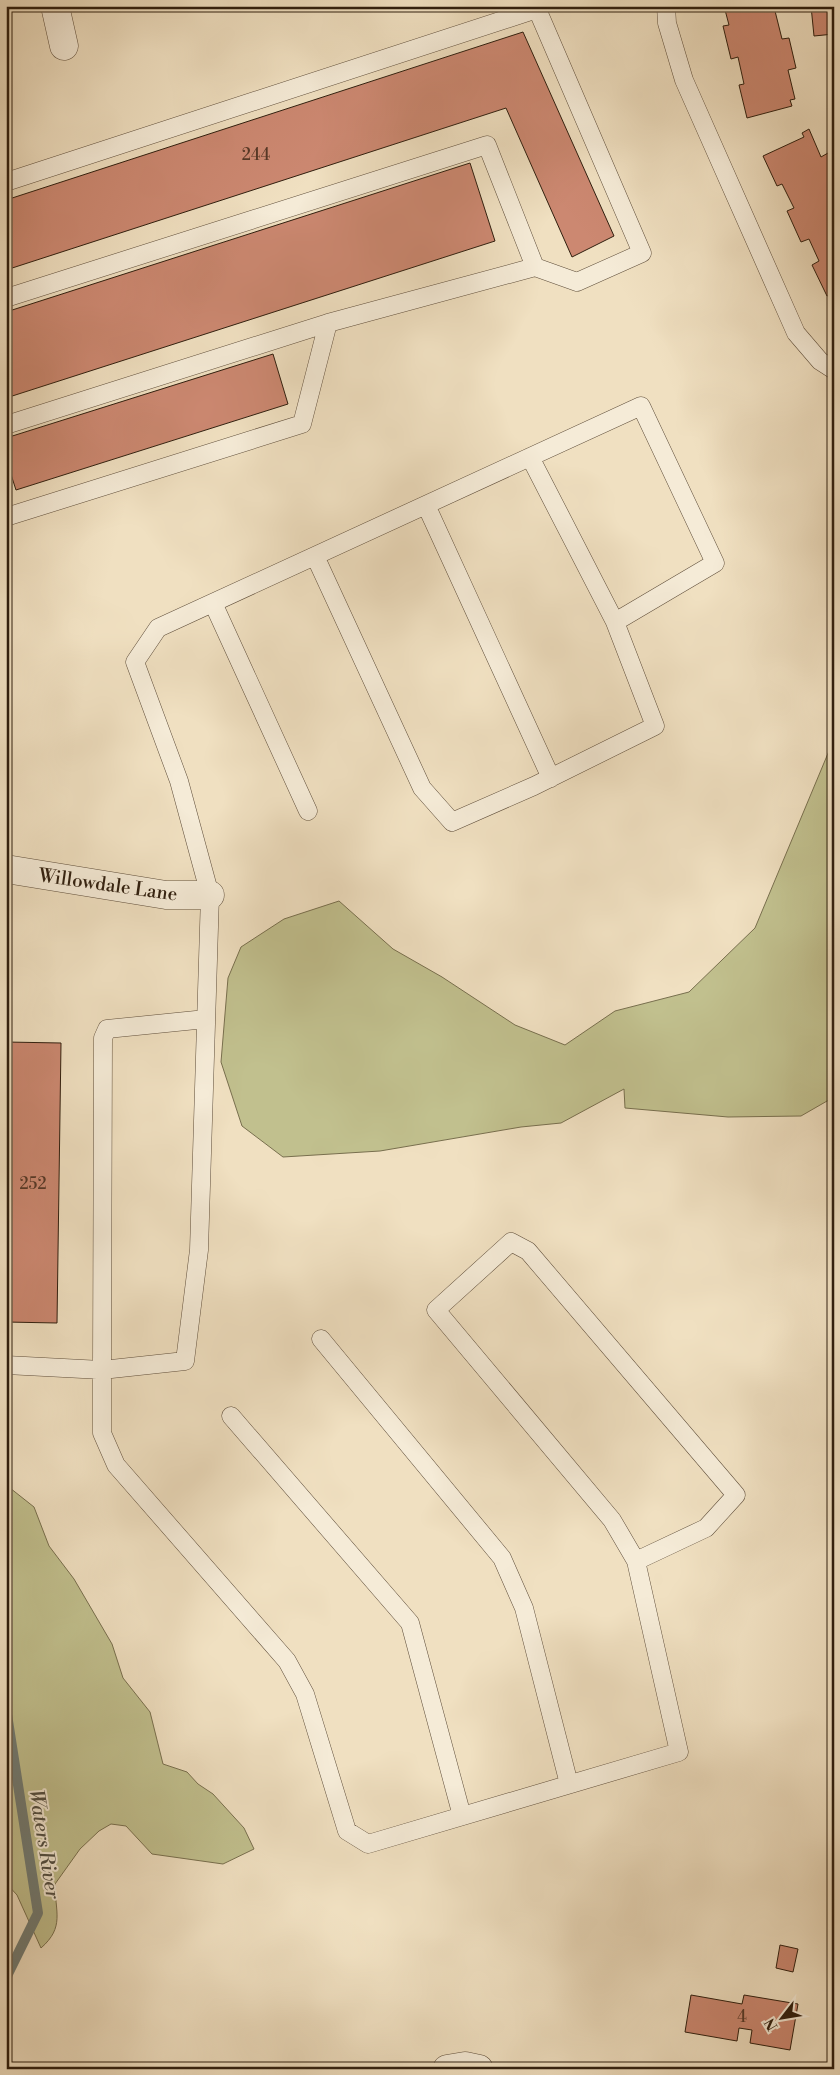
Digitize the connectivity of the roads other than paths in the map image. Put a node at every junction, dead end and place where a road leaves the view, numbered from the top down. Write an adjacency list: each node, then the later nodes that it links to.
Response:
1 (55, 6): 3 (street)
2 (666, 6): 8 (lane)
3 (64, 46)
4 (6, 182): 5 (lane)
5 (535, 267): 6 (lane); 7 (lane)
6 (6, 298)
7 (328, 323): 9 (lane); 12 (lane)
8 (834, 370)
9 (6, 425)
10 (530, 456): 11 (lane); 15 (lane); 15 (lane)
11 (426, 504): 13 (lane); 16 (lane)
12 (6, 517)
13 (315, 556): 14 (lane); 16 (lane)
14 (213, 603): 17 (lane); 19 (lane)
15 (614, 622): 16 (lane)
16 (550, 778)
17 (308, 811)
18 (6, 869): 19 (street, Willowdale Lane)
19 (210, 895): 20 (lane)
20 (206, 1019): 23 (lane); 23 (lane)
21 (321, 1339): 26 (lane)
22 (6, 1365): 23 (lane)
23 (102, 1370): 27 (lane)
24 (231, 1416): 27 (lane)
25 (636, 1561): 25 (lane); 26 (lane)
26 (569, 1784): 27 (lane)
27 (462, 1816)
28 (447, 2069): 29 (street)
29 (479, 2069)

